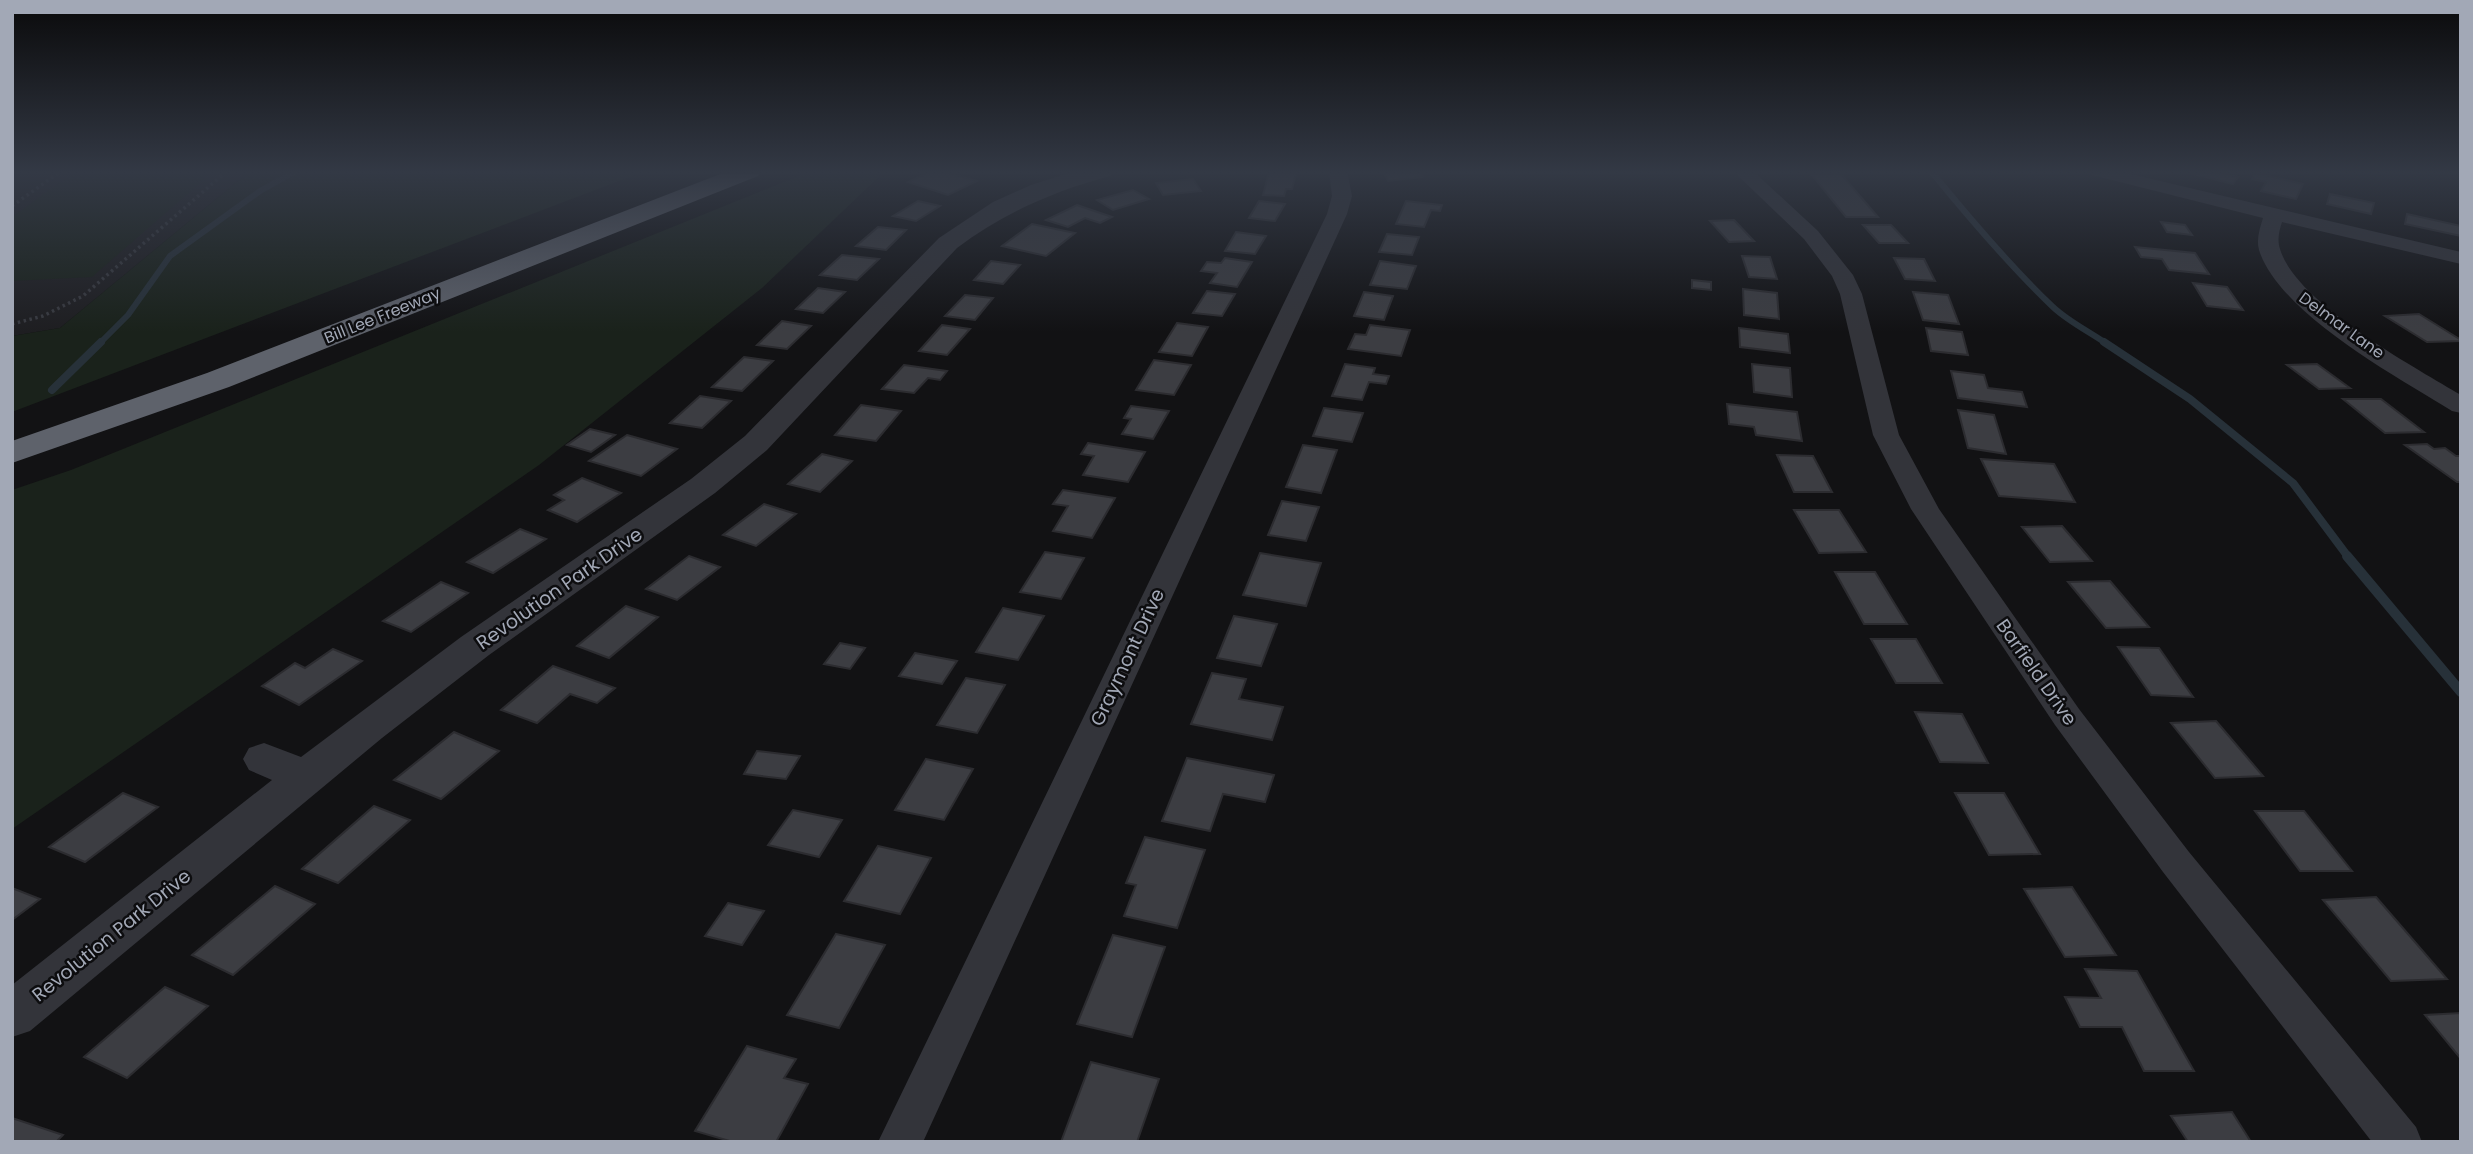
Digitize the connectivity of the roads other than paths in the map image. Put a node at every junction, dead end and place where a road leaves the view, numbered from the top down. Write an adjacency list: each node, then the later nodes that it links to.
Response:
1 (556, 225): 10 (highway, Bill Lee Freeway)
2 (612, 225): 11 (highway, Bill Lee Freeway)
3 (971, 225): 13 (street, Revolution Park Drive)
4 (1331, 225): 15 (street, Graymont Drive)
5 (1800, 225): 16 (street, Barfield Drive)
6 (2271, 225): 9 (street, Delmar Lane)
7 (2320, 225): 8 (street)
8 (2461, 258)
9 (2461, 407)
10 (12, 426)
11 (12, 453)
12 (264, 759): 13 (street)
13 (307, 776): 14 (street, Revolution Park Drive)
14 (12, 1015)
15 (900, 1142)
16 (2400, 1142)

